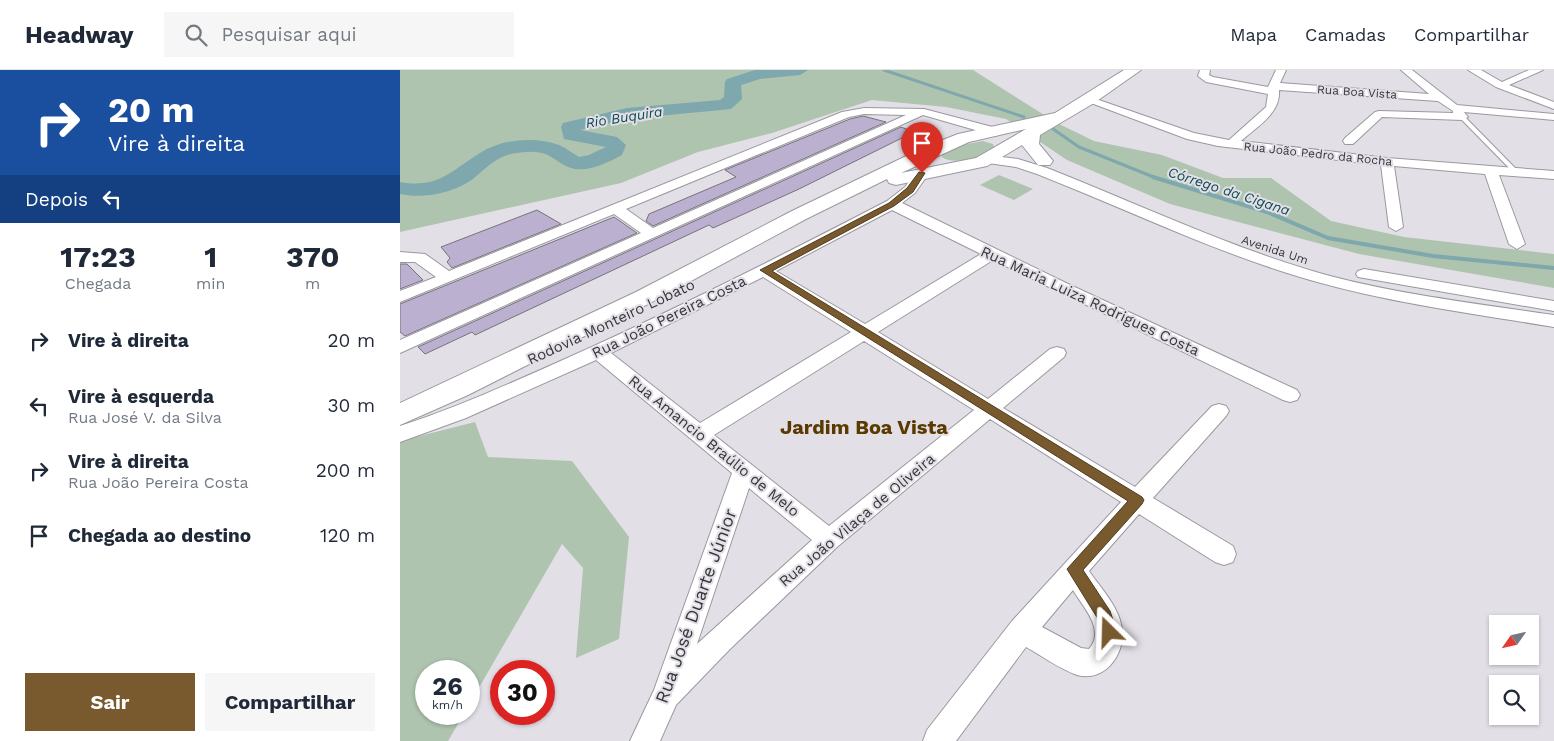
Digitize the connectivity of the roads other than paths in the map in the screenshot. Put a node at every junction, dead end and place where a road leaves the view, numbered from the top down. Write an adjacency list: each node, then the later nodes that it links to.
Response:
1 (1134, 70): 12 (main road, Rodovia Monteiro Lobato)
2 (1205, 70): 9 (street, Rua Boa Vista)
3 (1282, 70): 9 (street)
4 (1406, 70): 10 (street)
5 (1473, 70): 11 (street)
6 (1484, 70): 8 (street)
7 (1538, 70): 8 (street)
8 (1507, 82): 11 (street)
9 (1272, 89): 10 (street, Rua Boa Vista); 22 (street)
10 (1441, 98): 14 (street)
11 (1544, 99)
12 (1089, 100): 15 (main road, Rodovia Monteiro Lobato); 22 (street, Rua João Pedro da Rocha)
13 (918, 113): 18 (street); 19 (street); 34 (street); 36 (street)
14 (1458, 113): 16 (street); 20 (street); 30 (lane)
15 (1058, 117): 17 (main road, Rodovia Monteiro Lobato); 18 (main road, Rodovia Monteiro Lobato)
16 (1554, 117)
17 (1033, 131): 21 (main road, Rodovia Monteiro Lobato); 25 (main road)
18 (988, 133): 19 (main road, Rodovia Monteiro Lobato); 21 (main road)
19 (961, 139): 23 (main road, Rodovia Monteiro Lobato)
20 (1349, 141)
21 (1011, 144): 24 (main road, Rodovia Monteiro Lobato); 25 (street, Avenida Um)
22 (1231, 144): 26 (street, Rua João Pedro da Rocha)
23 (935, 149): 27 (main road); 29 (main road); 32 (main road, Rodovia Monteiro Lobato)
24 (986, 159): 27 (main road, Rodovia Monteiro Lobato); 44 (street)
25 (1044, 161): 43 (street, Avenida Um)
26 (1387, 162): 28 (street, Rua João Pedro da Rocha); 35 (street)
27 (959, 167): 29 (main road, Rodovia Monteiro Lobato)
28 (1491, 171): 30 (street, Rua João Pedro da Rocha); 37 (street)
29 (922, 173): 32 (main road, Rodovia Monteiro Lobato); 33 (street, Rua João Pereira Costa)
30 (1517, 173): 31 (street, Rua João Pedro da Rocha)
31 (1554, 175)
32 (852, 190): 52 (main road, Rodovia Monteiro Lobato)
33 (892, 204): 38 (street, Rua Maria Luiza Rodrigues Costa); 40 (street, Rua João Pereira Costa)
34 (616, 209): 36 (street); 41 (street)
35 (1396, 227)
36 (652, 234): 46 (street)
37 (1517, 244)
38 (992, 254): 45 (street); 49 (street, Rua Maria Luiza Rodrigues Costa)
39 (400, 257): 41 (street)
40 (765, 270): 45 (street); 47 (street, Rua João Pereira Costa)
41 (448, 278): 42 (street)
42 (400, 297)
43 (1554, 306)
44 (1554, 321)
45 (864, 332): 50 (street); 54 (street)
46 (400, 347)
47 (598, 352): 53 (street, Rua João Pereira Costa); 54 (street, Rua Amancio Braúlio de Melo)
48 (1057, 353): 50 (street, Rua João Vilaça de Oliveira)
49 (1290, 395)
50 (990, 409): 56 (street); 57 (street, Rua João Vilaça de Oliveira)
51 (1219, 412): 56 (street)
52 (400, 415)
53 (400, 434)
54 (699, 434): 55 (street, Rua Amancio Braúlio de Melo)
55 (744, 470): 57 (street, Rua Amancio Braúlio de Melo); 61 (street, Rua José Duarte Júnior)
56 (1138, 500): 58 (street); 59 (street)
57 (829, 540): 61 (street, Rua João Vilaça de Oliveira)
58 (1224, 554)
59 (1074, 569): 60 (street); 60 (street)
60 (1021, 630): 63 (street)
61 (666, 695): 62 (street, Rua José Duarte Júnior)
62 (645, 741)
63 (938, 741)

